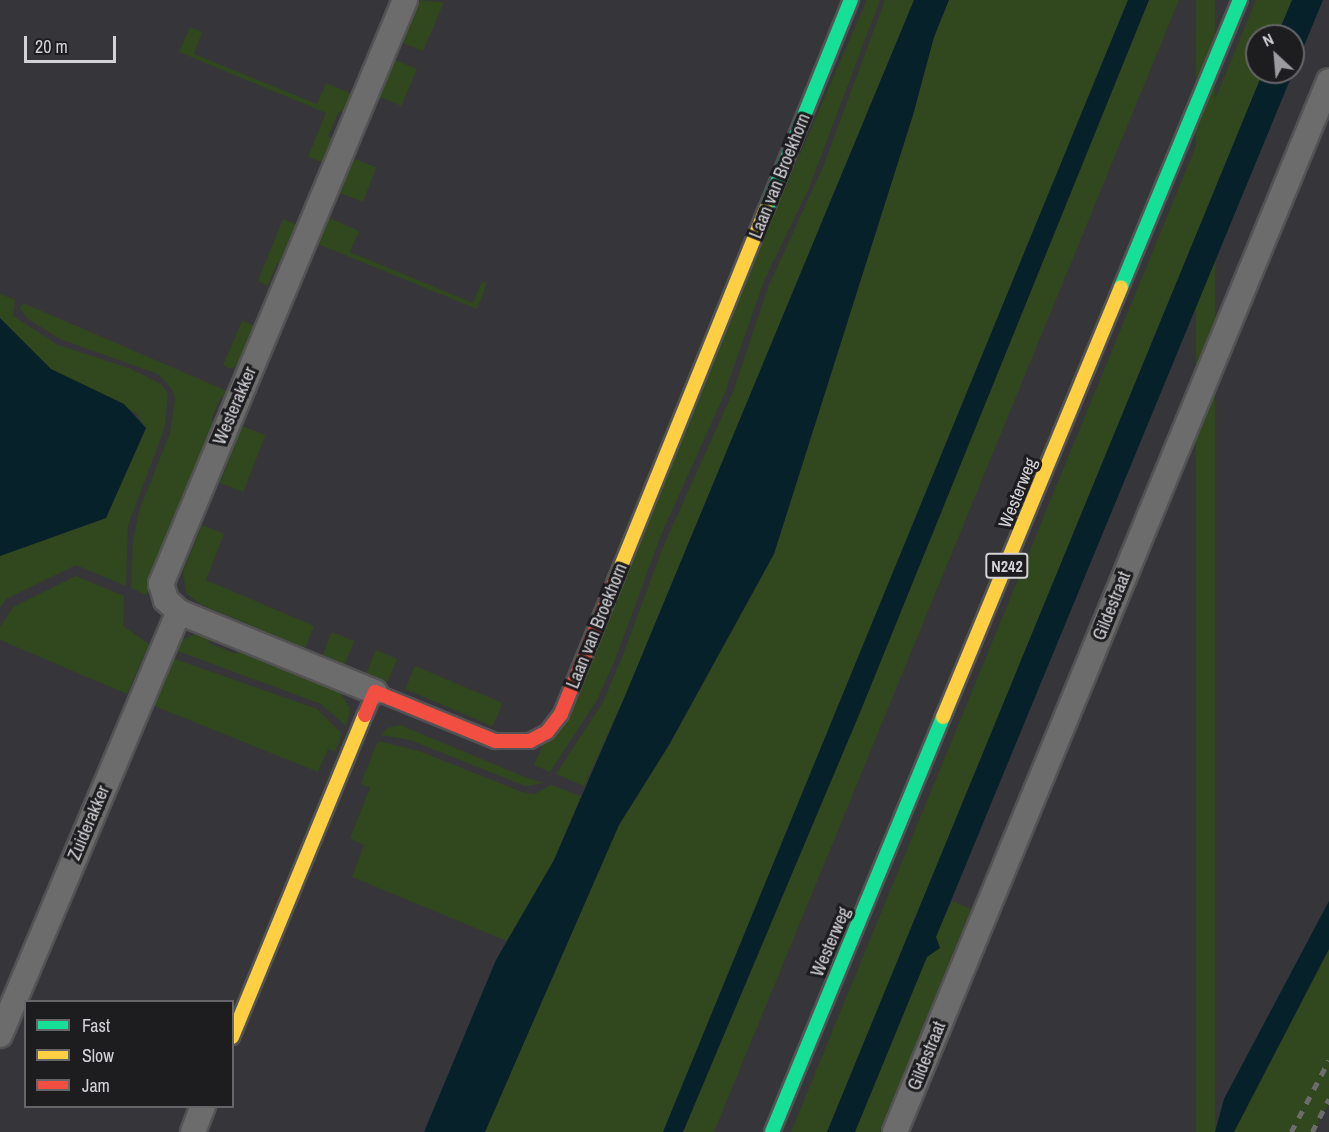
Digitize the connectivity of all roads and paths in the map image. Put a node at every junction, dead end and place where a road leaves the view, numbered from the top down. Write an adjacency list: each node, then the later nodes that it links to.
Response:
1 (405, 0): 5 (street, Westerakker)
2 (851, 0): 6 (street, Laan van Broekhorn)
3 (1240, 0): 11 (street, Westerweg / N242)
4 (1329, 81): 12 (street, Gildestraat)
5 (179, 612): 6 (street); 8 (street, Zuiderakker)
6 (375, 692): 7 (street)
7 (234, 1032)
8 (0, 1035)
9 (204, 1108): 10 (street)
10 (193, 1132)
11 (772, 1132)
12 (895, 1132)

